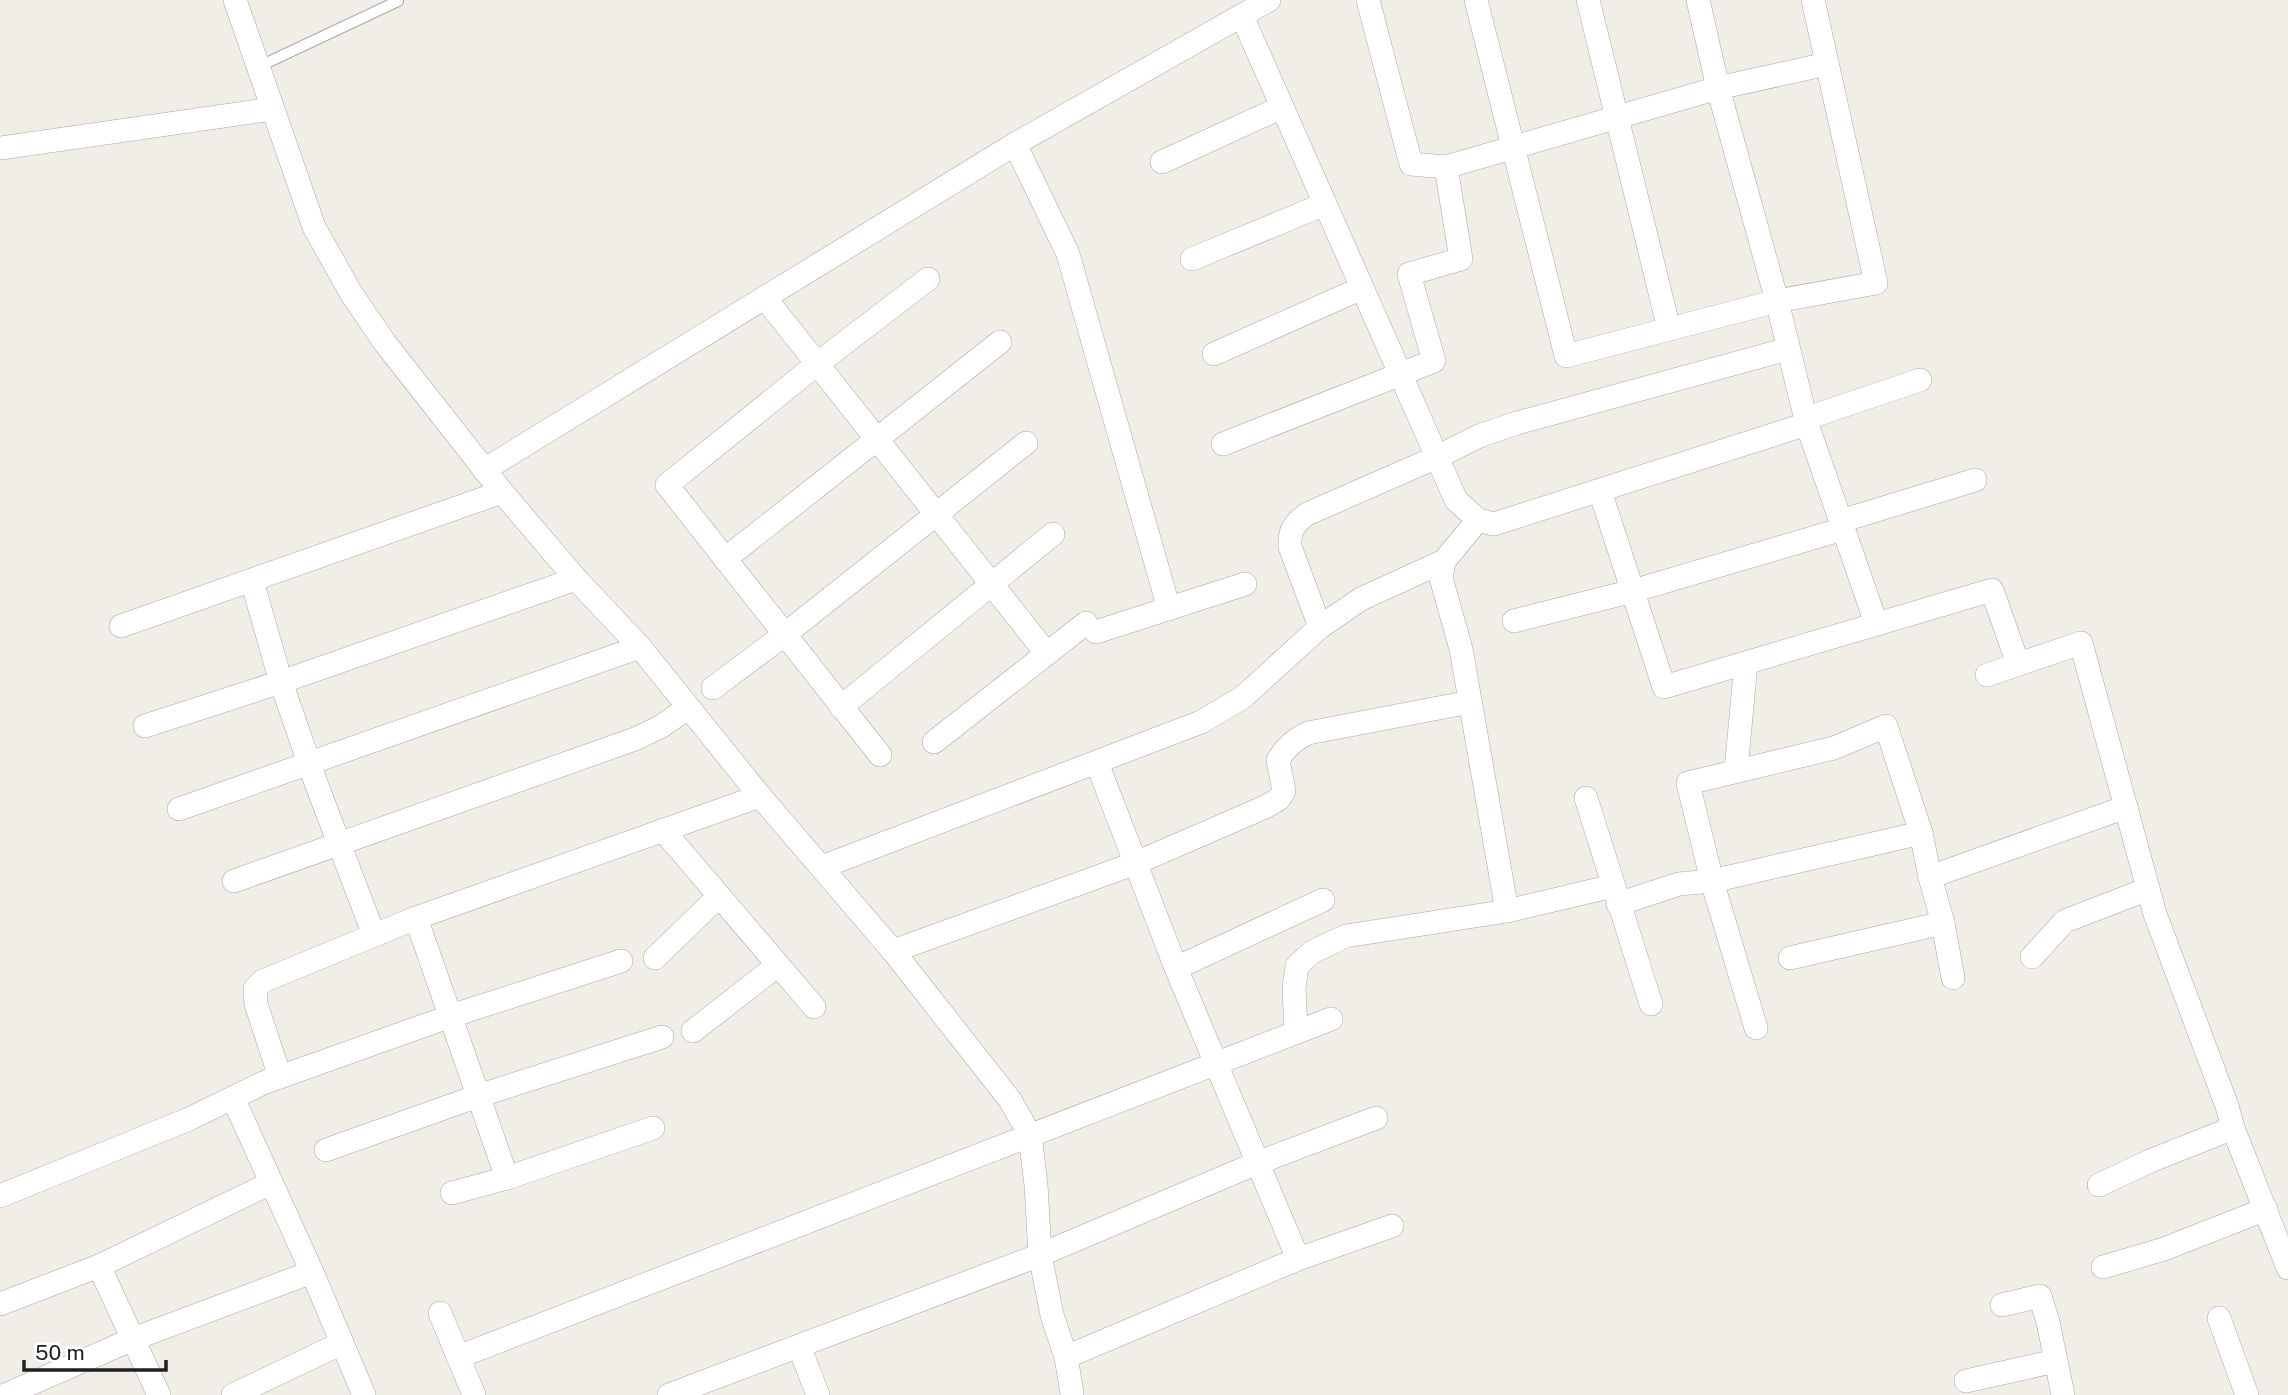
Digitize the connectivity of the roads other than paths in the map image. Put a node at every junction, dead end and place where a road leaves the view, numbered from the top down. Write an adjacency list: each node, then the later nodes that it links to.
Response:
1 (235, 0): 11 (street)
2 (1269, 0): 9 (street)
3 (1368, 0): 20 (street)
4 (1476, 0): 17 (street)
5 (1588, 0): 15 (street)
6 (1698, 0): 12 (street)
7 (398, 1): 11 (lane)
8 (1819, 2): 10 (street)
9 (1242, 16): 13 (street); 16 (street)
10 (1826, 64): 12 (street); 26 (street)
11 (258, 67): 14 (street)
12 (1718, 88): 15 (street); 26 (street)
13 (1282, 107): 19 (street); 21 (street)
14 (272, 109): 18 (street); 39 (street)
15 (1617, 116): 17 (street); 27 (street)
16 (1014, 144): 25 (street); 54 (street)
17 (1513, 146): 20 (street); 27 (street)
18 (0, 148)
19 (1162, 162)
20 (1446, 167): 32 (street)
21 (1325, 204): 22 (street); 24 (street)
22 (1192, 258)
23 (928, 279): 31 (street)
24 (1362, 288): 30 (street); 32 (street)
25 (765, 298): 31 (street); 39 (street)
26 (1777, 301): 27 (street); 29 (street)
27 (1669, 329)
28 (1000, 342): 35 (street)
29 (1788, 348): 34 (street); 38 (street)
30 (1214, 354)
31 (817, 364): 35 (street); 47 (street)
32 (1399, 375): 37 (street); 38 (street)
33 (1920, 380): 34 (street)
34 (1807, 421): 41 (street); 45 (street)
35 (876, 439): 43 (street); 47 (street)
36 (1026, 443): 43 (street)
37 (1223, 444)
38 (1437, 457): 44 (street); 58 (street)
39 (484, 470): 42 (street)
40 (1975, 480): 45 (street)
41 (1600, 491): 44 (street); 53 (street)
42 (502, 492): 49 (street); 50 (street)
43 (936, 514): 52 (street); 59 (street)
44 (1478, 520): 48 (street)
45 (1842, 525): 53 (street); 56 (street)
46 (1053, 534): 52 (street)
47 (725, 559): 59 (street)
48 (1444, 561): 58 (street); 67 (street)
49 (576, 579): 60 (street); 65 (street)
50 (252, 581): 57 (street); 65 (street)
51 (1245, 583): 54 (street)
52 (992, 585): 61 (street); 68 (street)
53 (1633, 591): 55 (street); 62 (street)
54 (1169, 609): 61 (street)
55 (1514, 621)
56 (1876, 623): 62 (street); 63 (street)
57 (121, 626)
58 (1320, 627): 74 (street)
59 (784, 635): 66 (street); 68 (street)
60 (640, 647): 69 (street); 73 (street)
61 (1047, 654): 71 (street)
62 (1746, 663): 75 (street)
63 (2018, 664): 64 (street); 78 (street)
64 (1987, 675)
65 (281, 682): 70 (street); 73 (street)
66 (713, 688)
67 (1470, 702): 83 (street); 92 (street)
68 (841, 707): 72 (street)
69 (688, 708): 76 (street); 82 (street)
70 (145, 726)
71 (934, 741)
72 (880, 755)
73 (309, 762): 79 (street); 82 (street)
74 (1097, 763): 83 (street); 84 (street)
75 (1736, 770): 81 (street); 87 (street)
76 (760, 796): 80 (street); 84 (street)
77 (1586, 798): 89 (street)
78 (2126, 807): 85 (street); 88 (street)
79 (179, 809)
80 (663, 830): 90 (street); 93 (street)
81 (1921, 833): 85 (street); 87 (street)
82 (339, 843): 86 (street); 95 (street)
83 (1136, 863): 96 (street); 102 (street)
84 (822, 867): 96 (street)
85 (1930, 877): 94 (street)
86 (234, 881)
87 (1712, 881): 89 (street); 108 (street)
88 (2148, 890): 97 (street); 118 (street)
89 (1616, 895): 92 (street); 104 (street)
90 (719, 896): 98 (street); 101 (street)
91 (1323, 900): 102 (street)
92 (1507, 911): 110 (street)
93 (416, 918): 95 (street); 106 (street)
94 (1943, 923): 99 (street); 103 (street)
95 (374, 935): 113 (street)
96 (893, 951): 119 (street)
97 (2032, 957)
98 (655, 958)
99 (1790, 958)
100 (621, 961): 106 (street)
101 (778, 965): 105 (street); 109 (street)
102 (1176, 968): 112 (street)
103 (1954, 978)
104 (1651, 1004)
105 (814, 1007)
106 (451, 1016): 113 (street); 114 (street)
107 (1331, 1019): 110 (street)
108 (1756, 1028)
109 (693, 1031)
110 (1296, 1032): 112 (street)
111 (662, 1037): 114 (street)
112 (1215, 1063): 119 (street); 121 (street)
113 (280, 1077): 115 (street)
114 (478, 1096): 120 (street); 122 (street)
115 (233, 1098): 123 (street); 126 (street)
116 (1376, 1118): 121 (street)
117 (653, 1128): 122 (street)
118 (2233, 1128): 124 (street); 127 (street)
119 (1030, 1135): 129 (street); 142 (street)
120 (326, 1150)
121 (1257, 1163): 129 (street); 130 (street)
122 (507, 1178): 125 (street)
123 (271, 1183): 131 (street); 134 (street)
124 (2099, 1185)
125 (452, 1193)
126 (0, 1196)
127 (2266, 1209): 132 (street); 133 (street)
128 (1392, 1226): 130 (street)
129 (1040, 1255): 141 (street); 143 (street)
130 (1298, 1259): 143 (street)
131 (99, 1266): 135 (street); 139 (street)
132 (2104, 1267)
133 (2288, 1268)
134 (312, 1272): 139 (street); 140 (street)
135 (0, 1304)
136 (2001, 1305): 144 (street)
137 (440, 1313): 142 (street)
138 (2219, 1318): 155 (street)
139 (133, 1339): 147 (street); 148 (street)
140 (342, 1343): 149 (street); 150 (street)
141 (799, 1346): 152 (street); 153 (street)
142 (458, 1357): 151 (street)
143 (1066, 1357): 146 (street)
144 (2056, 1361): 145 (street); 154 (street)
145 (1966, 1381)
146 (1072, 1393)
147 (5, 1395)
148 (159, 1395)
149 (233, 1395)
150 (364, 1395)
151 (474, 1395)
152 (669, 1395)
153 (818, 1395)
154 (2063, 1395)
155 (2247, 1395)

